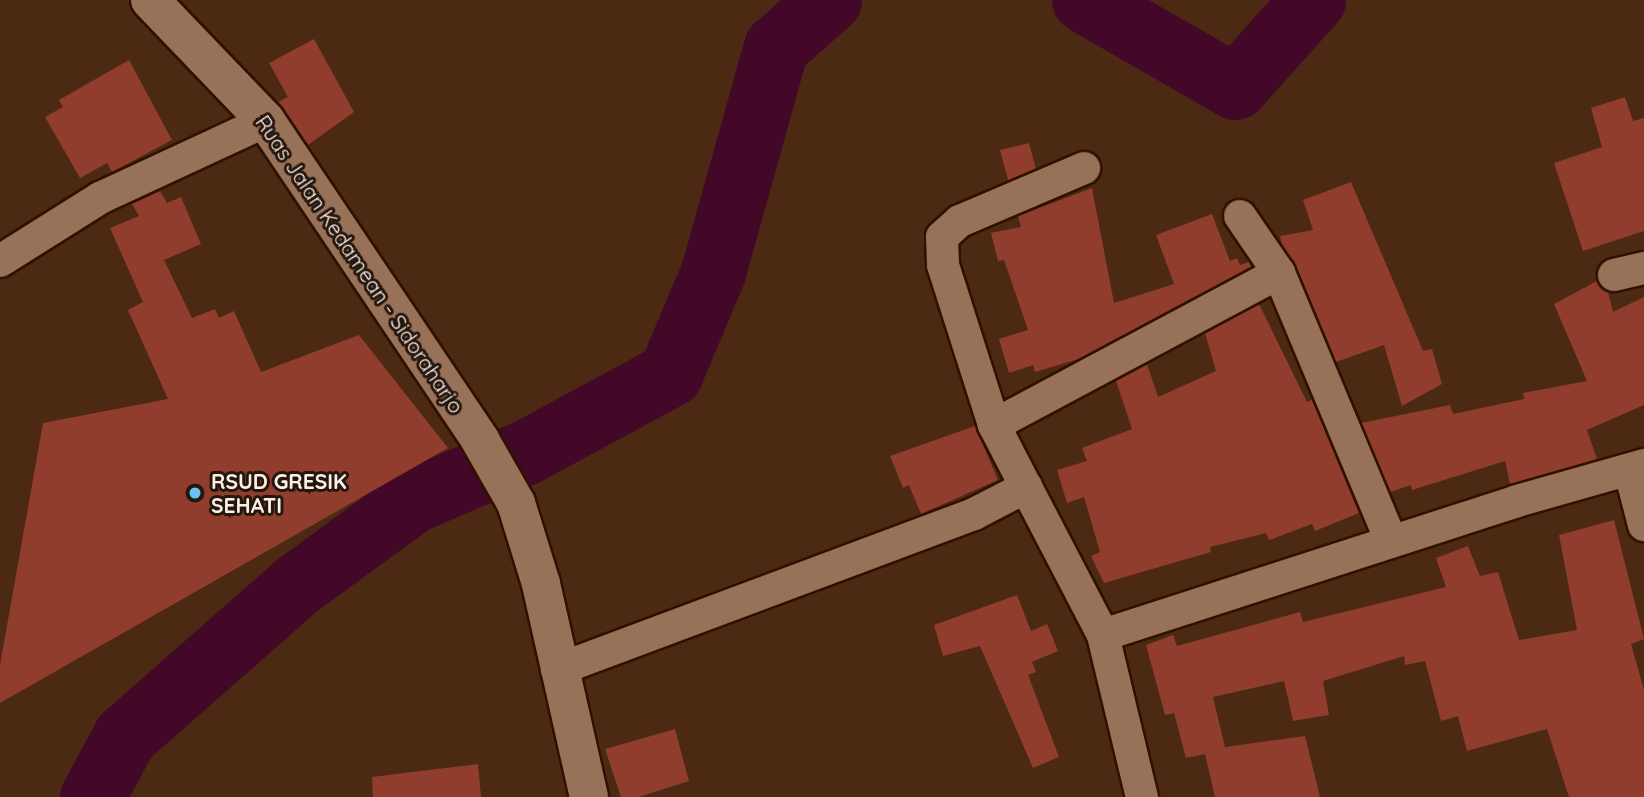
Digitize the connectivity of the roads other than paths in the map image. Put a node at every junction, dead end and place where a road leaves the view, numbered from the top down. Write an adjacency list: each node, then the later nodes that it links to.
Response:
1 (150, 0): 2 (main road, Ruas Jalan Kedamean - Sidoraharjo)
2 (266, 121): 5 (street); 15 (main road, Ruas Jalan Kedamean - Sidoraharjo)
3 (1084, 168): 9 (street)
4 (1240, 216): 7 (street)
5 (0, 261)
6 (1644, 268): 8 (street)
7 (1279, 273): 9 (street); 13 (street)
8 (1614, 275)
9 (994, 425): 11 (street)
10 (1637, 468): 12 (street); 13 (street)
11 (1026, 487): 14 (street); 15 (street)
12 (1644, 525)
13 (1391, 541): 14 (street)
14 (1103, 635): 17 (street)
15 (557, 670): 16 (main road)
16 (589, 797)
17 (1142, 797)

